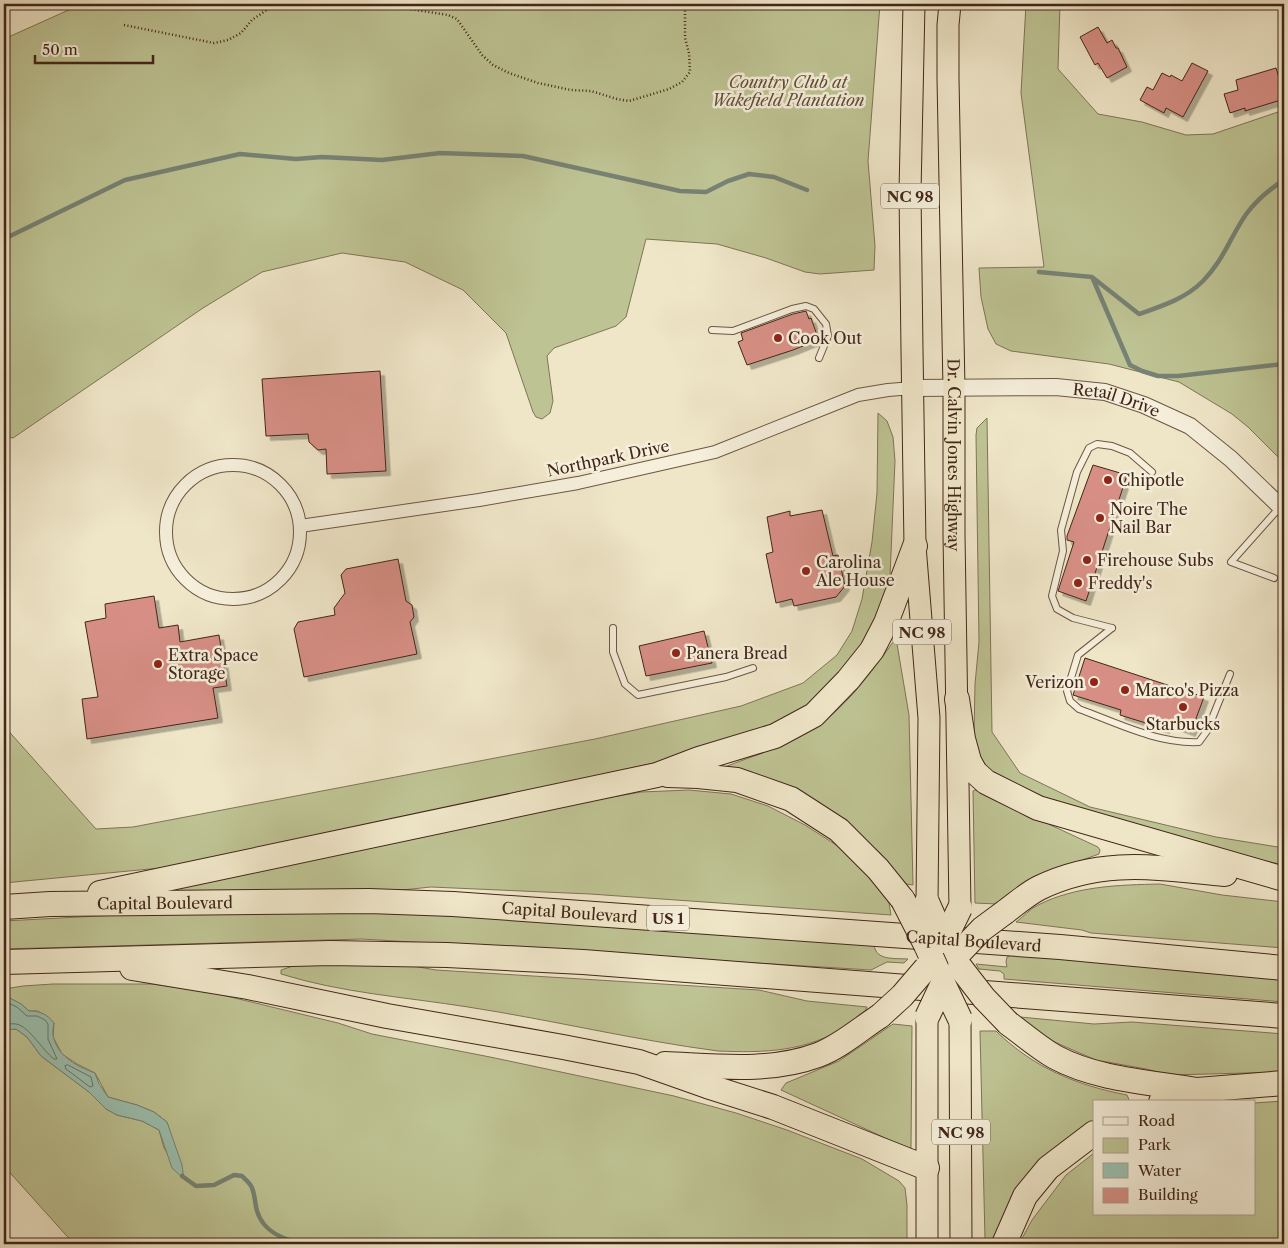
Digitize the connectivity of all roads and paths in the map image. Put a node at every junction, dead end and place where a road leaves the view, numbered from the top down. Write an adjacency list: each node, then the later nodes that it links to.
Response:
1 (315, 4): 6 (path)
2 (402, 4): 3 (path)
3 (685, 4)
4 (914, 4): 9 (highway, NC 98)
5 (950, 4): 10 (highway, Dr. Calvin Jones Highway / NC 98)
6 (124, 24)
7 (712, 330): 8 (lane)
8 (819, 358)
9 (913, 388): 10 (street, Retail Drive); 13 (street, Northpark Drive); 14 (highway, NC 98)
10 (954, 388): 12 (street, Retail Drive); 19 (highway, Dr. Calvin Jones Highway / NC 98)
11 (1152, 472): 18 (lane)
12 (1283, 508): 15 (lane)
13 (300, 526): 13 (street)
14 (915, 546): 20 (highway); 22 (highway, NC 98)
15 (1274, 578)
16 (613, 628): 17 (lane)
17 (753, 668)
18 (1230, 674)
19 (957, 699): 21 (highway); 25 (highway, Dr. Calvin Jones Highway / NC 98)
20 (657, 775): 23 (highway); 27 (highway, bridge)
21 (1284, 879): 27 (highway, bridge)
22 (927, 902): 27 (highway, bridge)
23 (50, 904): 24 (highway, Capital Boulevard / US 1); 29 (highway, Capital Boulevard / US 1)
24 (4, 908)
25 (960, 908): 27 (highway, bridge)
26 (71, 959): 28 (highway); 30 (highway); 33 (highway)
27 (943, 959): 31 (highway, bridge); 32 (highway, bridge); 33 (highway, bridge); 35 (highway, bridge)
28 (4, 962)
29 (1284, 968)
30 (1284, 1016)
31 (927, 1017): 38 (highway, NC 98)
32 (960, 1019): 40 (highway, NC 98)
33 (638, 1062): 38 (highway)
34 (1284, 1083): 35 (highway)
35 (1197, 1090): 36 (highway)
36 (1167, 1100)
37 (1093, 1134): 41 (highway)
38 (927, 1168): 39 (highway, NC 98)
39 (927, 1244)
40 (961, 1244)
41 (1004, 1244)

